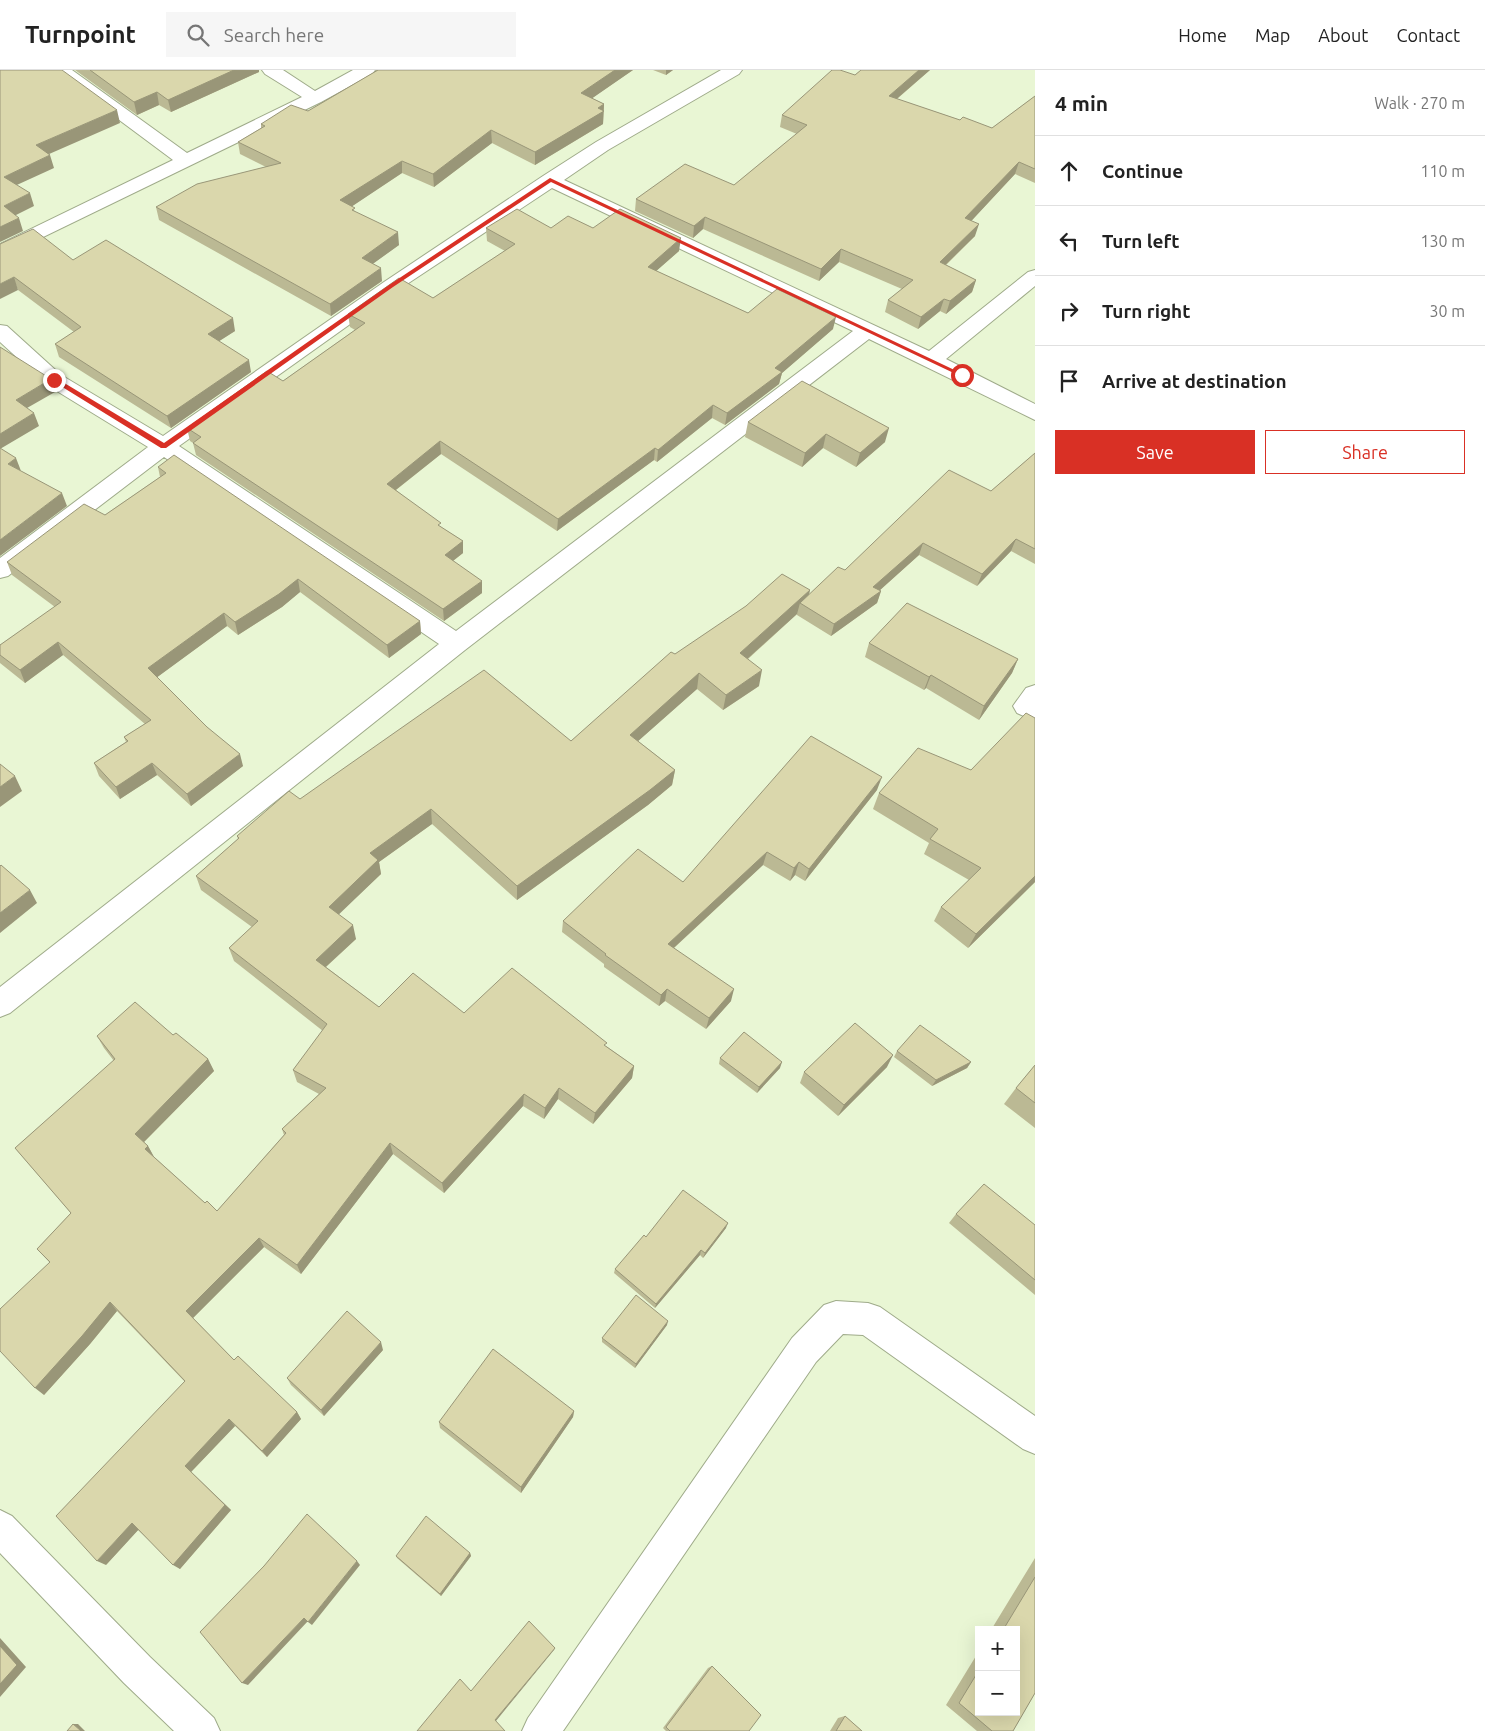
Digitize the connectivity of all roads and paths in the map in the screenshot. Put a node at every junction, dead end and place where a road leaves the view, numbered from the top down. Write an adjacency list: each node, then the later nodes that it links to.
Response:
1 (61, 70): 6 (street)
2 (271, 70): 5 (street)
3 (366, 70): 5 (street)
4 (732, 70): 7 (street)
5 (314, 98): 6 (street)
6 (186, 161): 8 (street)
7 (550, 180): 10 (street); 14 (street)
8 (0, 252)
9 (1035, 276): 12 (street)
10 (868, 330): 12 (street); 16 (street)
11 (0, 331): 14 (street)
12 (932, 360): 13 (street)
13 (1035, 413)
14 (164, 446): 15 (street); 16 (street)
15 (0, 570)
16 (456, 644): 19 (street)
17 (1035, 695): 18 (street)
18 (1035, 711)
19 (0, 1004)
20 (1035, 1437): 23 (street)
21 (0, 1528): 22 (street)
22 (201, 1731)
23 (541, 1731)

